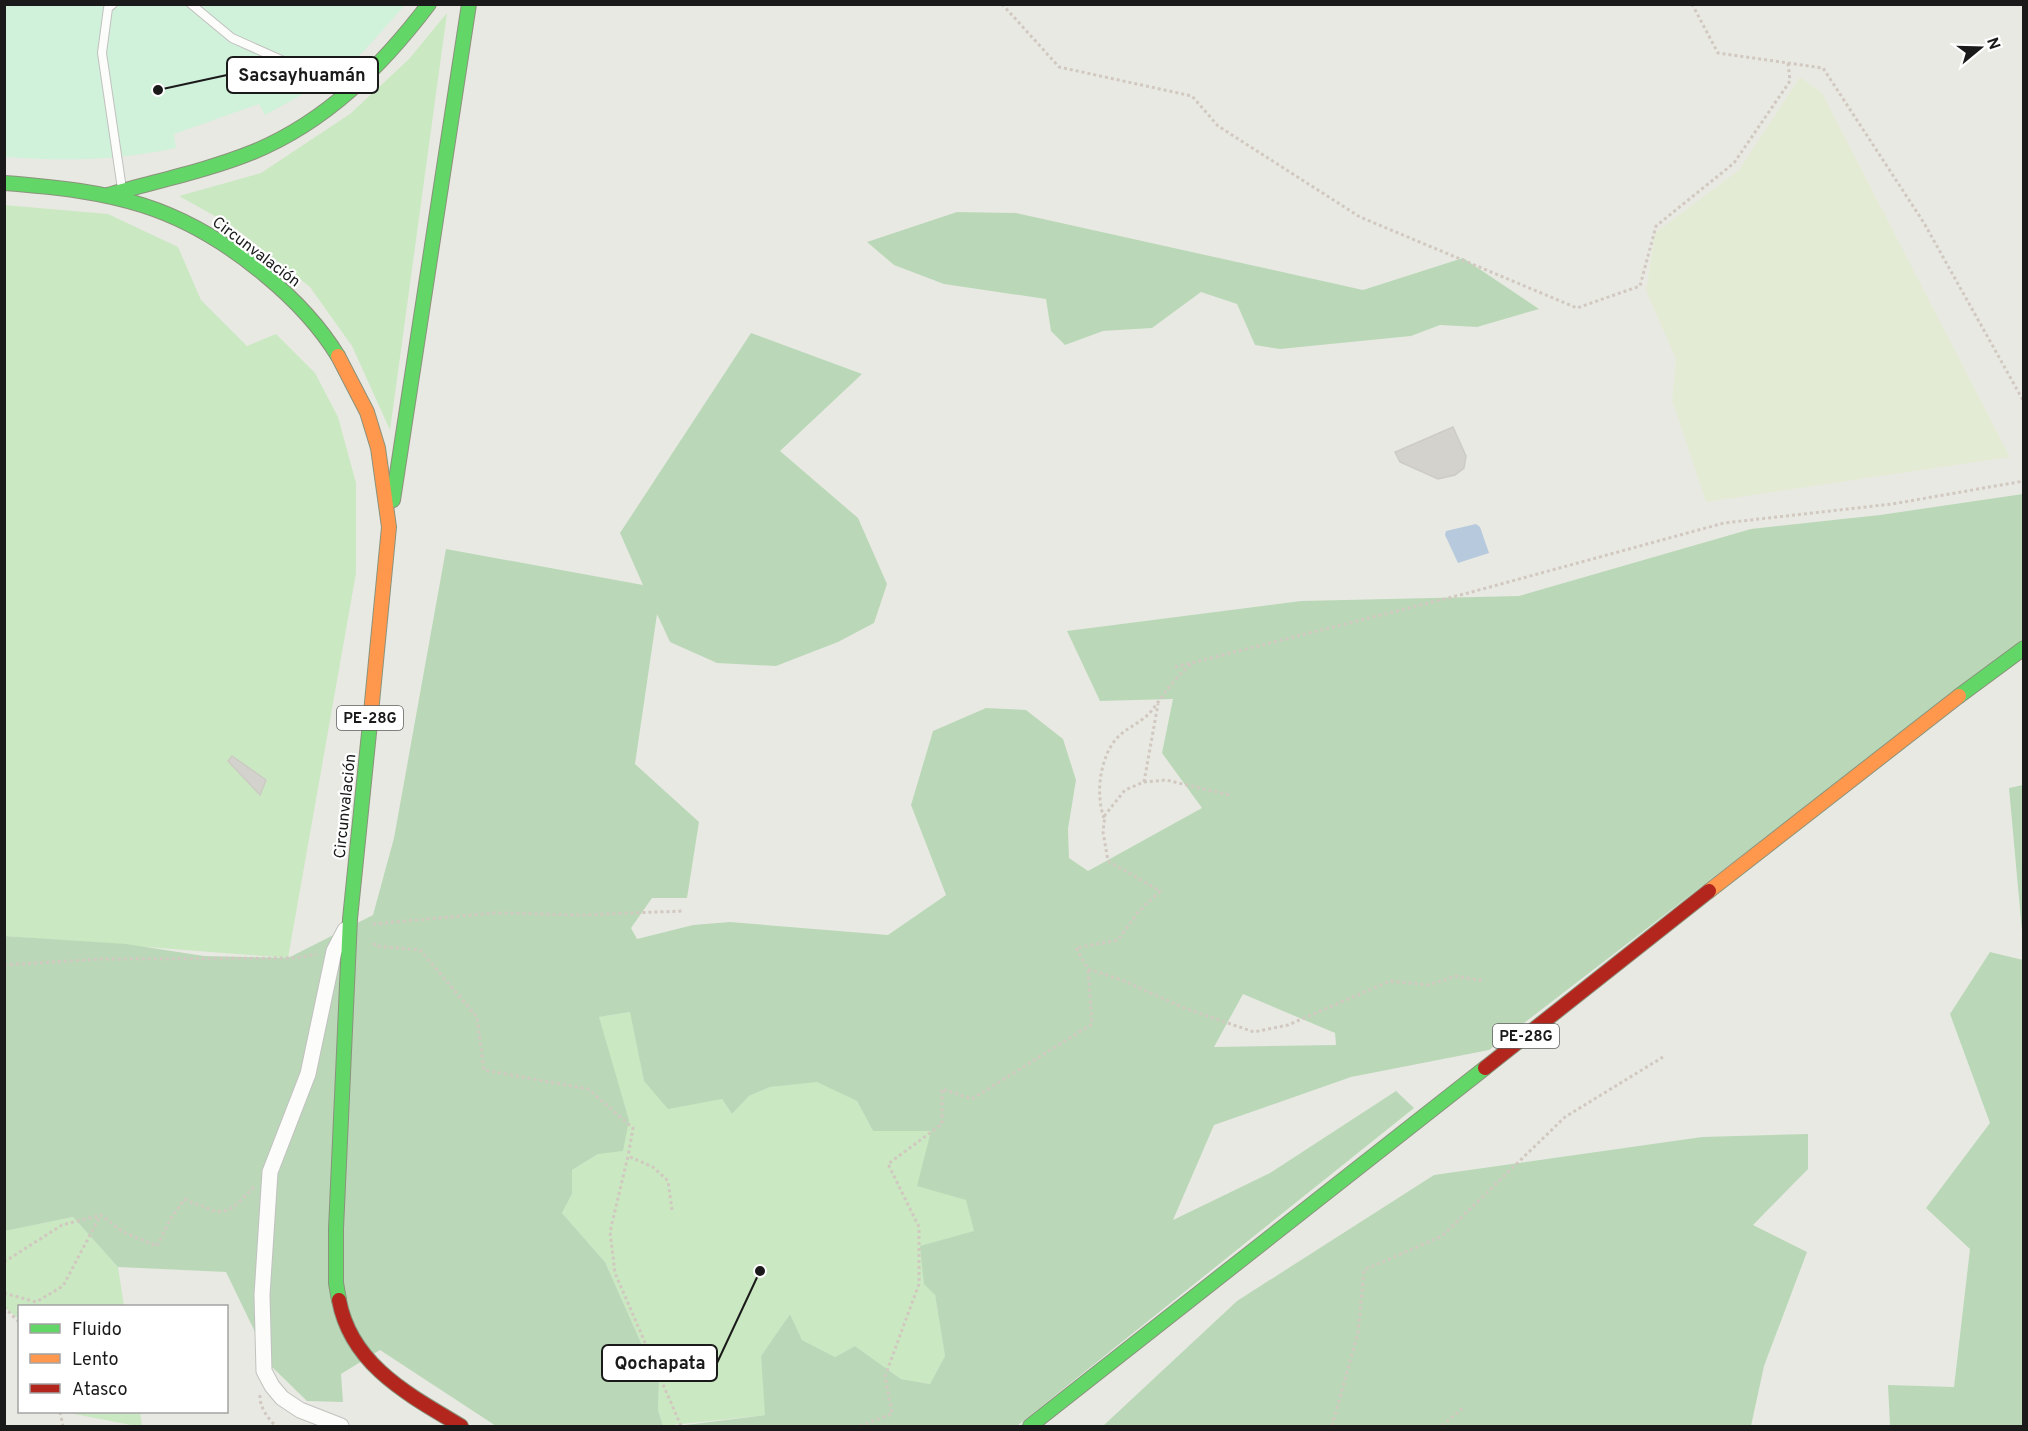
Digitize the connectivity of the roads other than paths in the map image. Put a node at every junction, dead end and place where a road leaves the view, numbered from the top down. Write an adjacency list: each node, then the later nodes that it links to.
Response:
1 (113, 4): 7 (lane)
2 (191, 4): 5 (lane)
3 (429, 4): 5 (main road)
4 (469, 4): 9 (main road)
5 (379, 64): 7 (main road)
6 (4, 183): 8 (main road, Circunvalación / PE-28G)
7 (122, 191): 8 (main road)
8 (108, 195): 9 (main road, Circunvalación / PE-28G)
9 (389, 527): 11 (main road, Circunvalación / PE-28G)
10 (2024, 648): 14 (main road, PE-28G)
11 (350, 919): 12 (street); 13 (main road, Circunvalación / PE-28G)
12 (341, 1426)
13 (461, 1426)
14 (1030, 1426)

